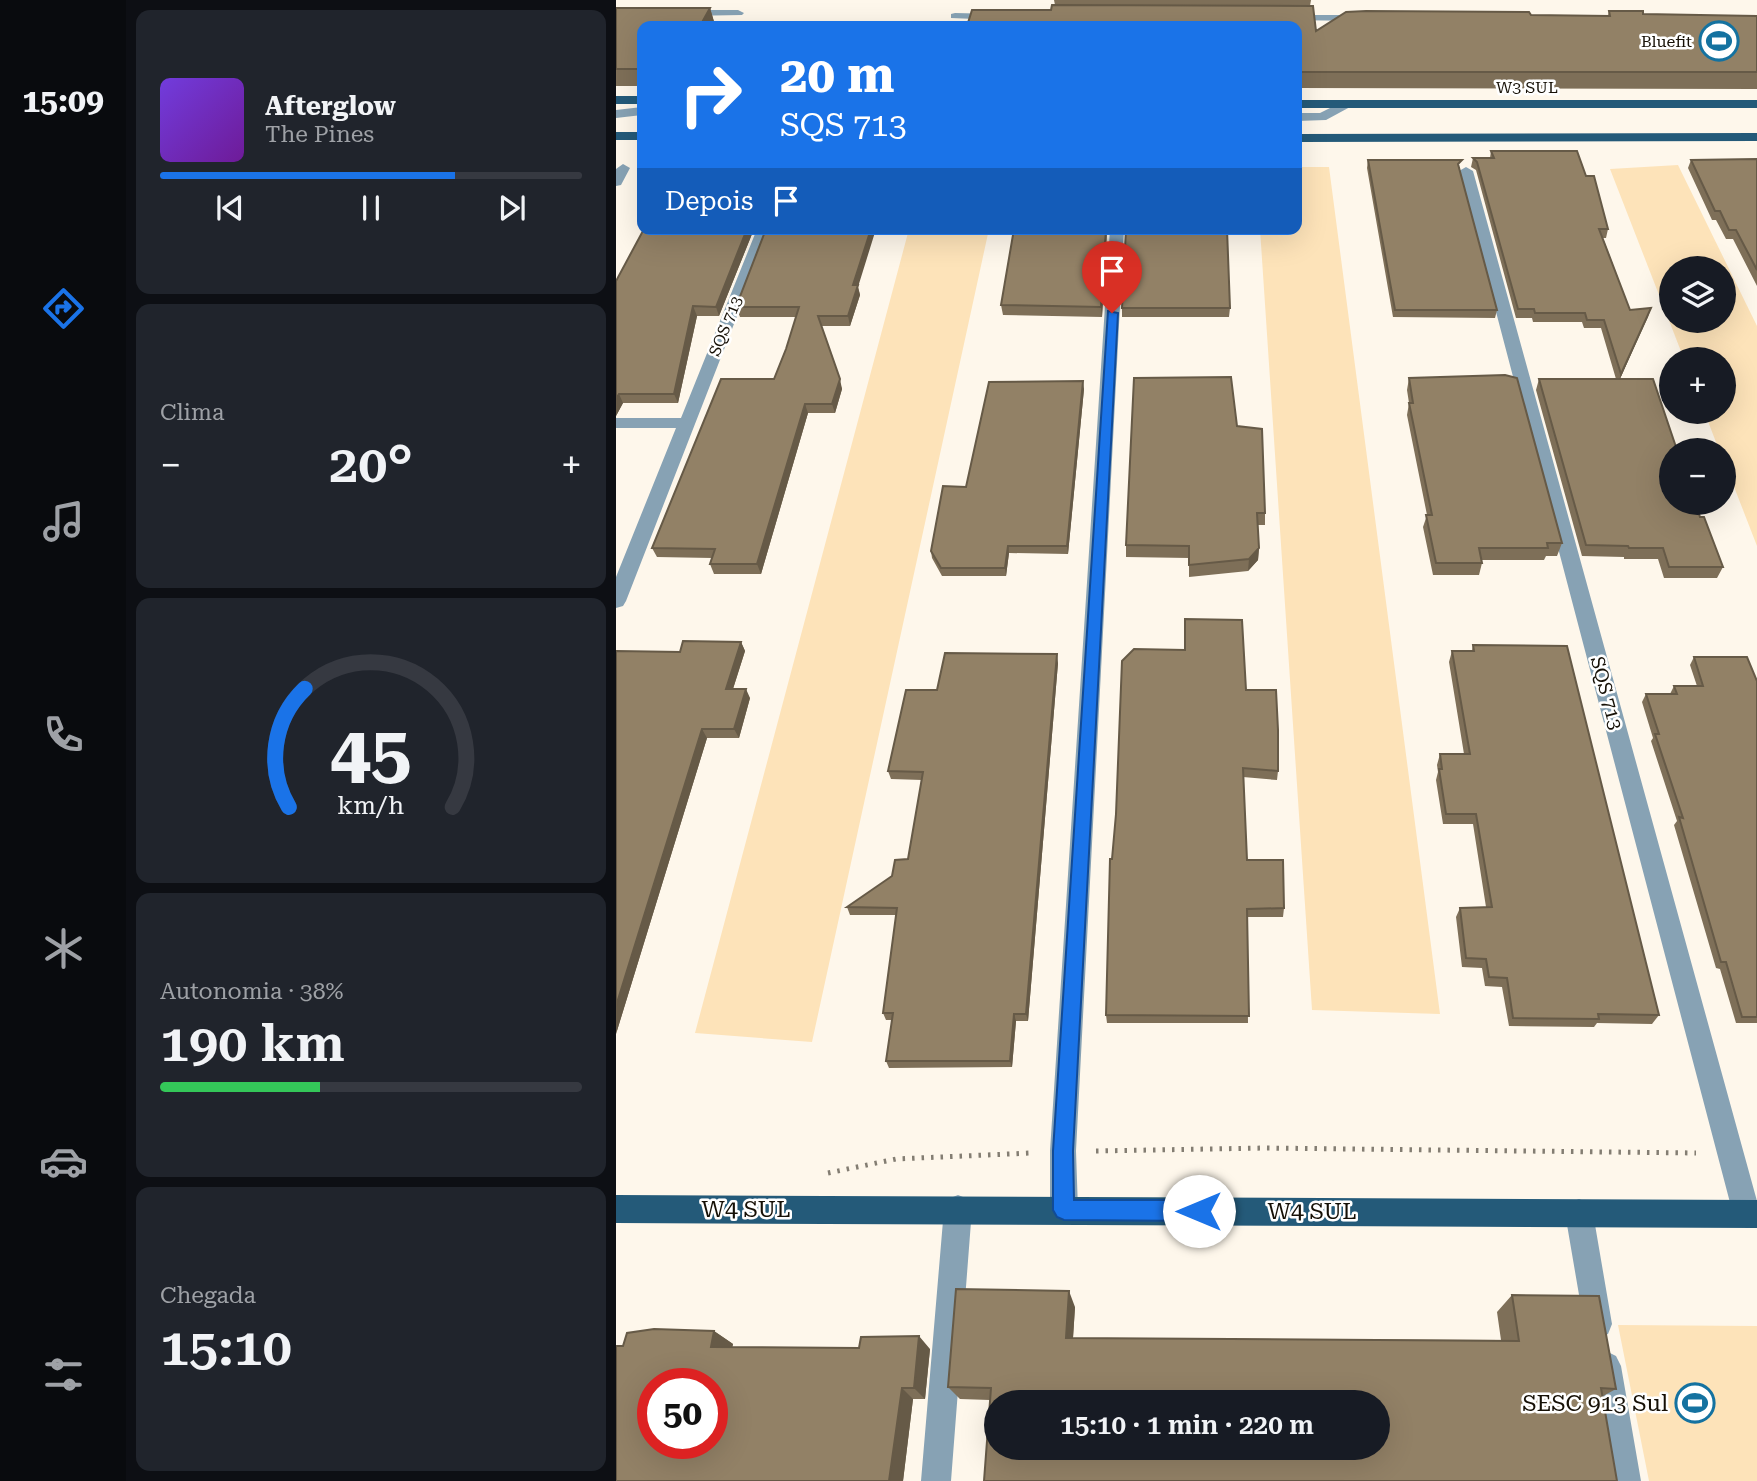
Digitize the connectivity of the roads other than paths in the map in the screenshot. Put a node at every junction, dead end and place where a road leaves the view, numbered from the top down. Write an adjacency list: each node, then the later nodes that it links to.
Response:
1 (744, 0): 4 (street)
2 (960, 0): 9 (street)
3 (677, 13): 4 (street)
4 (738, 13): 8 (street)
5 (1006, 17): 9 (street)
6 (1278, 18): 7 (street)
7 (1373, 18)
8 (734, 21)
9 (954, 21)
10 (616, 100): 11 (main road)
11 (637, 100)
12 (1302, 104): 13 (main road, W3 SUL)
13 (1346, 104): 14 (main road, W3 SUL); 19 (street)
14 (1387, 104): 16 (main road, W3 SUL); 22 (main road)
15 (1757, 104): 16 (main road, W3 SUL)
16 (1461, 105): 23 (main road)
17 (637, 113): 18 (street)
18 (616, 114)
19 (1302, 117)
20 (616, 136): 21 (main road)
21 (637, 136)
22 (1399, 137): 23 (main road); 24 (main road)
23 (1459, 137): 25 (main road)
24 (1302, 138)
25 (1757, 138)
26 (624, 167): 28 (street)
27 (1466, 171): 38 (street, SQS 713)
28 (616, 182)
29 (762, 235): 32 (street, SQS 713)
30 (1117, 235): 36 (street)
31 (616, 423): 32 (street)
32 (687, 423): 33 (street, SQS 713)
33 (616, 601)
34 (616, 1209): 35 (main road, W4 SUL)
35 (958, 1209): 36 (main road, W4 SUL); 39 (street)
36 (1064, 1210): 37 (main road, W4 SUL)
37 (1579, 1213): 38 (main road, W4 SUL); 40 (street)
38 (1752, 1214)
39 (936, 1481)
40 (1626, 1481)

